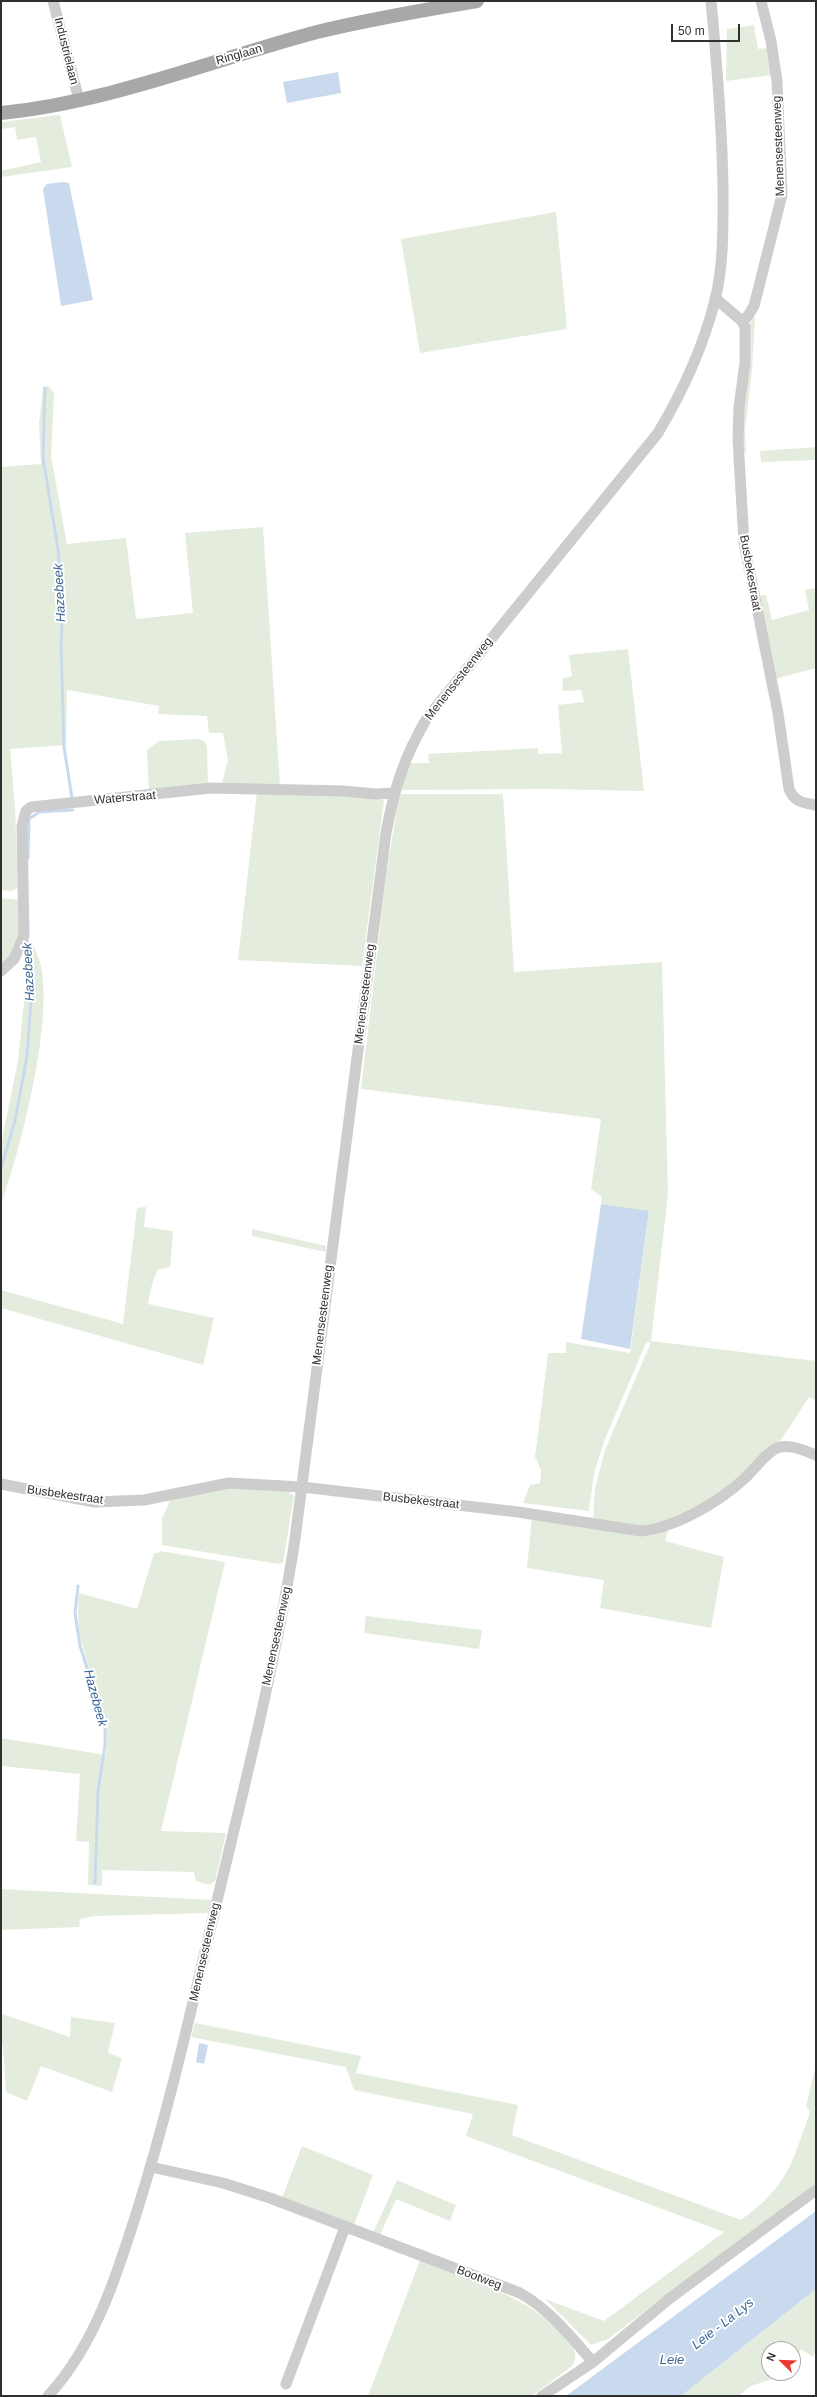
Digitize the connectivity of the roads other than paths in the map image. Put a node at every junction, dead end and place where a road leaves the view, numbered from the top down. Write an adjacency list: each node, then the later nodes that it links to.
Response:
1 (53, 1): 5 (street, Industrielaan)
2 (477, 1): 5 (main road, Ringlaan)
3 (711, 1): 7 (street, Menensesteenweg)
4 (761, 1): 8 (street, Menensesteenweg)
5 (79, 100): 6 (main road, Ringlaan)
6 (1, 113)
7 (715, 298): 8 (street); 9 (street, Menensesteenweg)
8 (742, 321): 10 (street, Busbekestraat)
9 (393, 793): 11 (street, Waterstraat); 14 (street, Menensesteenweg)
10 (816, 805)
11 (1, 971)
12 (816, 1456): 14 (street, Busbekestraat)
13 (1, 1484): 14 (street, Busbekestraat)
14 (302, 1487): 15 (street, Menensesteenweg)
15 (151, 2167): 17 (street, Bootweg); 20 (street, Menensesteenweg)
16 (816, 2190): 18 (street)
17 (345, 2227): 18 (street, Bootweg); 19 (street)
18 (593, 2362): 21 (street)
19 (286, 2384)
20 (48, 2396)
21 (542, 2396)

